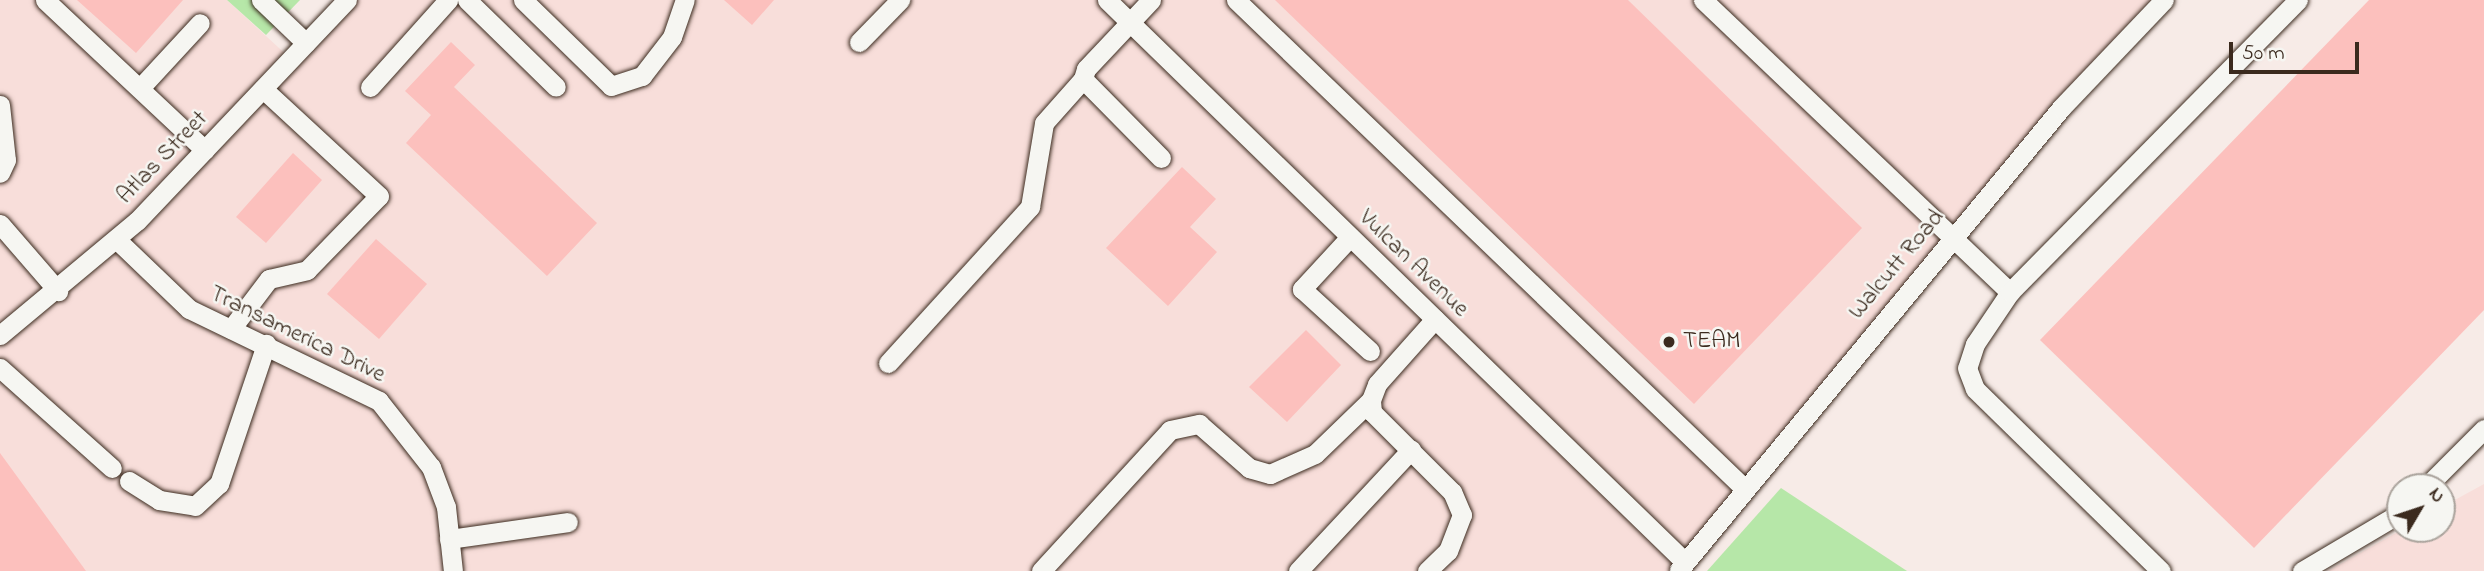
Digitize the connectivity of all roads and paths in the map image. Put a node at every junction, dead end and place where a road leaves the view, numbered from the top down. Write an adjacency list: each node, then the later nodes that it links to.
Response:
1 (45, 0): 22 (street)
2 (261, 0): 18 (street)
3 (347, 0): 18 (street, Atlas Street)
4 (448, 0): 20 (street)
5 (467, 0): 21 (street)
6 (523, 0): 7 (street)
7 (685, 0)
8 (900, 0): 17 (street)
9 (1107, 0): 15 (street, Vulcan Avenue)
10 (1151, 0): 15 (street)
11 (1236, 0): 47 (street)
12 (1703, 0): 30 (street)
13 (2164, 0): 30 (street, Walcutt Road)
14 (2298, 0): 33 (street)
15 (1130, 22): 19 (street); 29 (street, Vulcan Avenue)
16 (200, 23): 22 (street)
17 (859, 42)
18 (306, 43): 23 (street, Atlas Street)
19 (1083, 79): 26 (street); 39 (street)
20 (370, 87)
21 (556, 87)
22 (140, 88): 25 (street)
23 (263, 89): 25 (street, Atlas Street); 35 (street)
24 (0, 105): 27 (street)
25 (205, 150): 31 (street, Atlas Street)
26 (1161, 158)
27 (0, 173)
28 (0, 224): 32 (street)
29 (1350, 237): 34 (street, Vulcan Avenue); 38 (street)
30 (1951, 238): 33 (street); 47 (street, Walcutt Road)
31 (116, 239): 32 (street, Atlas Street); 35 (street, Transamerica Drive)
32 (58, 291): 36 (street, Atlas Street)
33 (2010, 292): 56 (street)
34 (1435, 319): 41 (street); 51 (street, Vulcan Avenue)
35 (231, 329): 37 (street, Transamerica Drive)
36 (0, 335)
37 (266, 344): 46 (street); 50 (street, Transamerica Drive)
38 (1370, 351)
39 (888, 363)
40 (0, 368): 44 (street)
41 (1371, 400): 43 (street); 53 (street)
42 (2484, 429): 45 (street)
43 (1411, 450): 54 (street); 55 (street)
44 (112, 468)
45 (2440, 473)
46 (129, 481)
47 (1745, 489): 51 (street, Walcutt Road)
48 (2386, 521): 57 (street)
49 (568, 522): 50 (street)
50 (449, 539): 52 (street, Transamerica Drive)
51 (1682, 566)
52 (453, 571)
53 (1041, 571)
54 (1298, 571)
55 (1427, 571)
56 (2161, 571)
57 (2302, 571)

